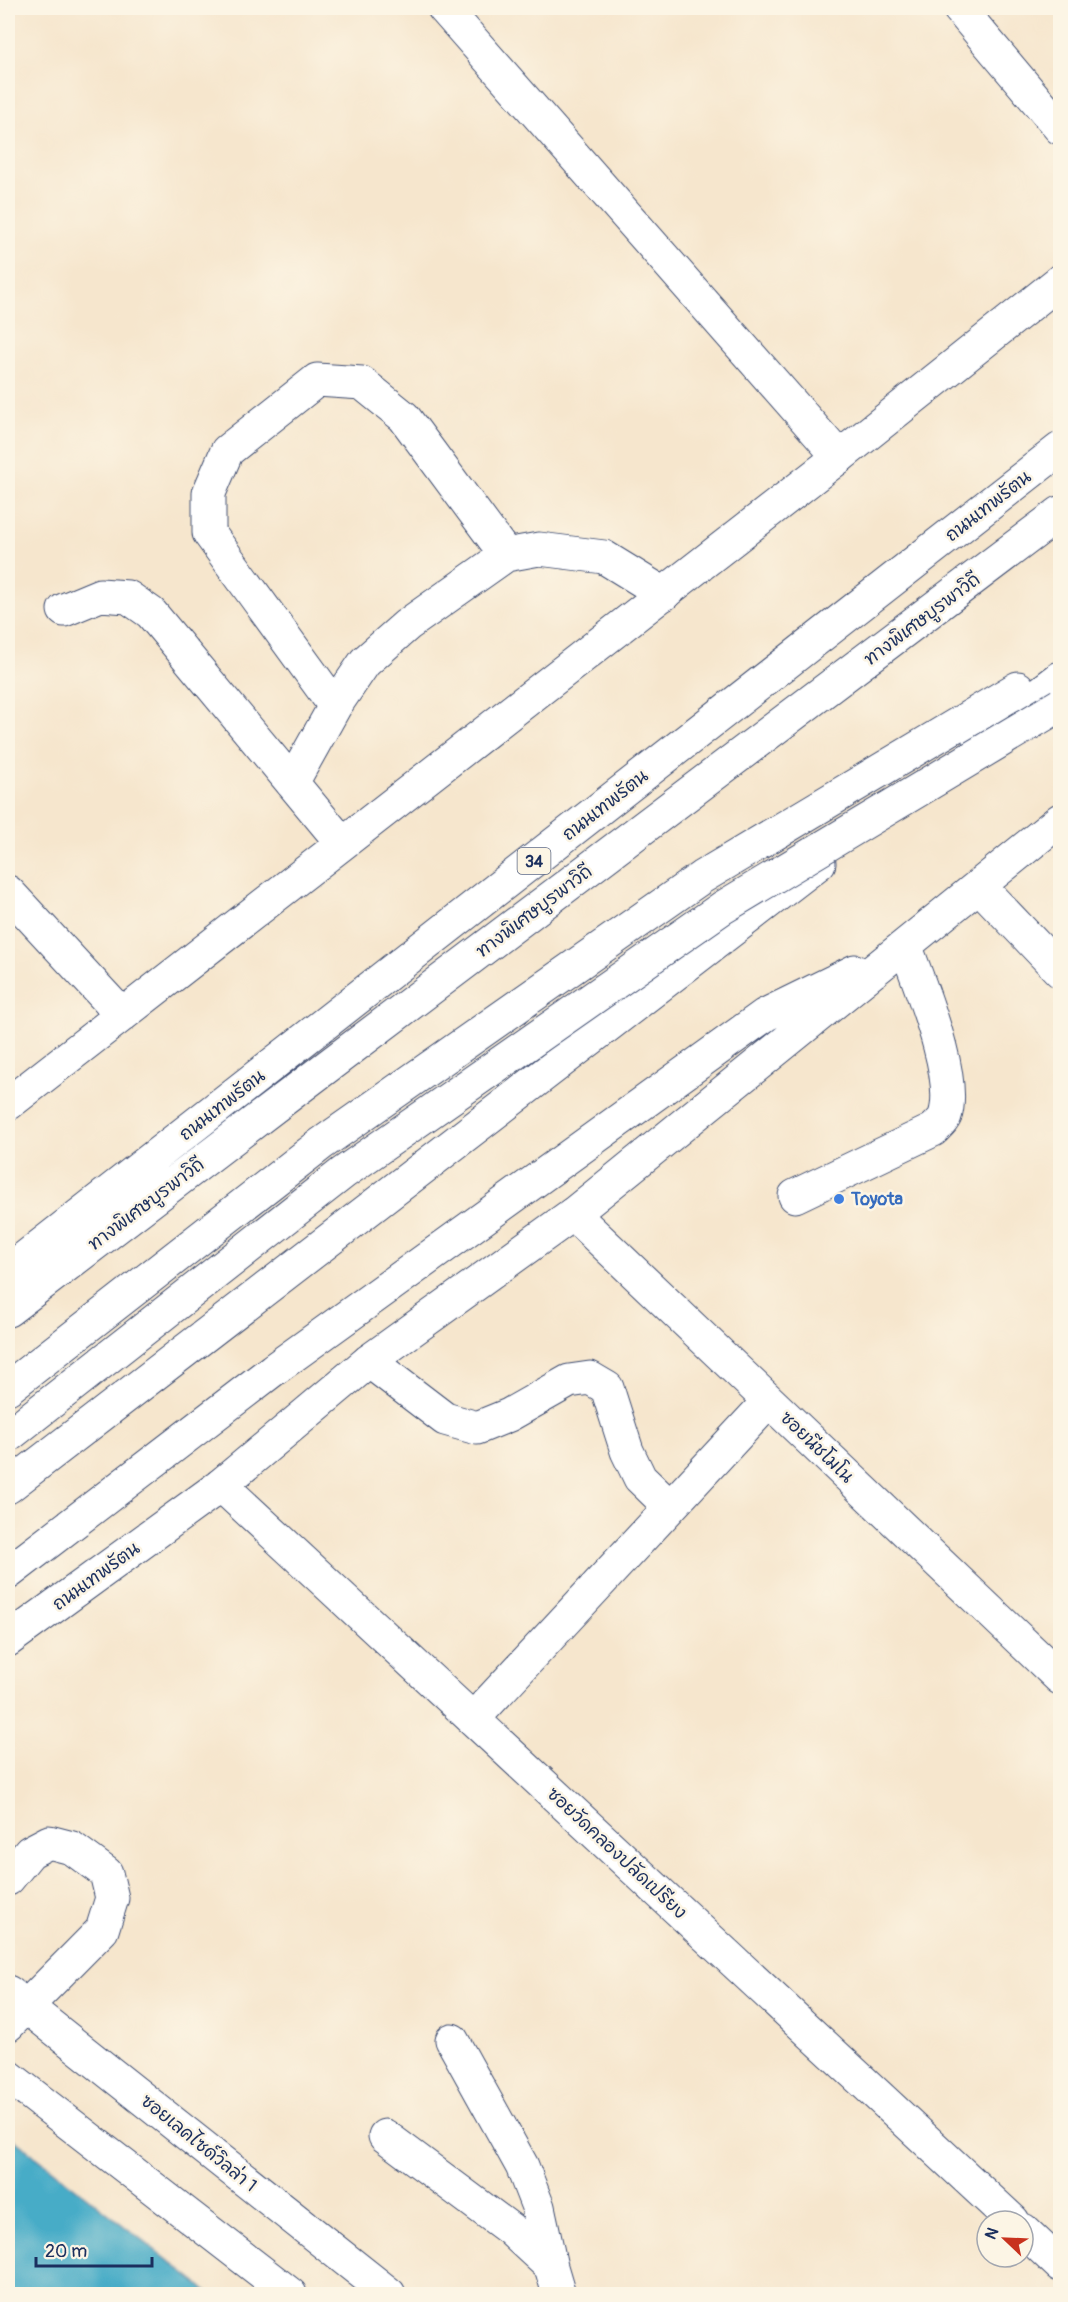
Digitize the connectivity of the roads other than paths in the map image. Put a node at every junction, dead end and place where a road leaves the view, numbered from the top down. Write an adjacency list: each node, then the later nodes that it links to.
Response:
1 (444, 8): 6 (main road)
2 (958, 8): 3 (main road)
3 (1060, 128)
4 (1060, 281): 6 (main road)
5 (1060, 449): 28 (main road, ถนนเทพรัตน / 34)
6 (839, 458): 9 (main road)
7 (1060, 513): 29 (main road, ทางพิเศษบูรพาวิถี)
8 (506, 555): 9 (main road); 14 (main road); 14 (main road)
9 (664, 594): 17 (main road)
10 (64, 610): 15 (main road)
11 (1060, 662): 31 (main road)
12 (1060, 678): 35 (main road)
13 (1060, 705): 33 (main road, bridge)
14 (335, 706): 15 (main road)
15 (292, 783): 17 (main road)
16 (1060, 820): 18 (main road, ถนนเทพรัตน)
17 (342, 843): 22 (main road)
18 (980, 887): 20 (main road, ถนนเทพรัตน); 21 (main road)
19 (8, 892): 22 (main road)
20 (908, 945): 26 (main road); 27 (main road, ถนนเทพรัตน); 37 (main road)
21 (1060, 971)
22 (122, 1015): 23 (main road)
23 (47, 1073): 24 (main road); 25 (main road)
24 (8, 1104)
25 (8, 1114)
26 (795, 1196)
27 (573, 1214): 30 (main road, ถนนเทพรัตน); 32 (main road, ซอยนีชโมโน)
28 (8, 1271)
29 (8, 1310)
30 (369, 1361): 34 (main road, ถนนเทพรัตน); 36 (main road)
31 (8, 1388)
32 (769, 1401): 36 (main road); 39 (main road, ซอยนีชโมโน)
33 (8, 1436)
34 (221, 1485): 38 (main road, ถนนเทพรัตน); 40 (main road, ซอยวัดคลองปลัดเปรียง)
35 (8, 1487)
36 (670, 1507): 40 (main road)
37 (8, 1573)
38 (8, 1640)
39 (1060, 1678)
40 (472, 1719): 46 (main road, ซอยวัดคลองปลัดเปรียง)
41 (8, 1879): 42 (main road)
42 (14, 2008): 51 (main road, ซอยเลคไซด์วิลล่า 1)
43 (452, 2040): 49 (main road)
44 (8, 2076): 50 (main road)
45 (385, 2136): 49 (main road)
46 (1000, 2209)
47 (1035, 2241): 48 (main road)
48 (1060, 2265)
49 (555, 2281)
50 (290, 2295)
51 (389, 2295)

